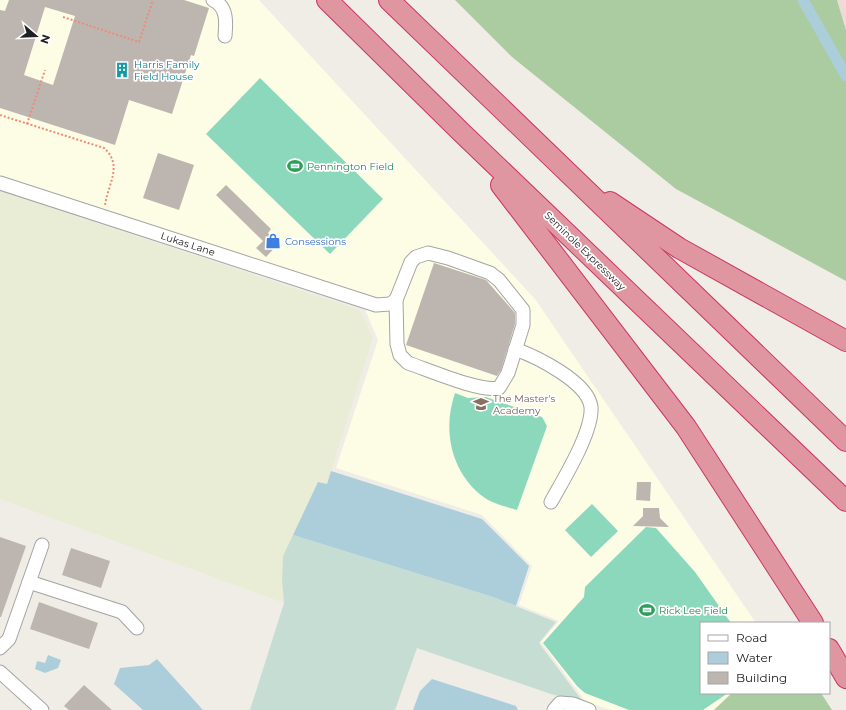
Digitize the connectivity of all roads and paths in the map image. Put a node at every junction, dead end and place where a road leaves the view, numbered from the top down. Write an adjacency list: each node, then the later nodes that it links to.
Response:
1 (153, 0): 5 (path)
2 (213, 0): 6 (street)
3 (326, 0): 10 (highway, Seminole Expressway)
4 (389, 0): 11 (highway)
5 (63, 17)
6 (225, 36)
7 (45, 70): 9 (path)
8 (0, 115): 9 (path)
9 (27, 124): 13 (path)
10 (461, 132): 18 (highway, Seminole Expressway); 22 (highway)
11 (560, 166): 15 (highway); 17 (highway)
12 (0, 184): 14 (street, Lukas Lane)
13 (106, 209)
14 (396, 300): 16 (street); 16 (street)
15 (846, 341)
16 (516, 349): 19 (street)
17 (846, 441)
18 (846, 501)
19 (551, 502)
20 (42, 545): 21 (street)
21 (29, 582): 23 (street); 24 (street)
22 (812, 622)
23 (137, 628)
24 (0, 648)
25 (830, 650): 27 (highway)
26 (0, 672): 28 (street)
27 (846, 678)
28 (42, 710)
29 (554, 710): 30 (street)
30 (589, 710)

